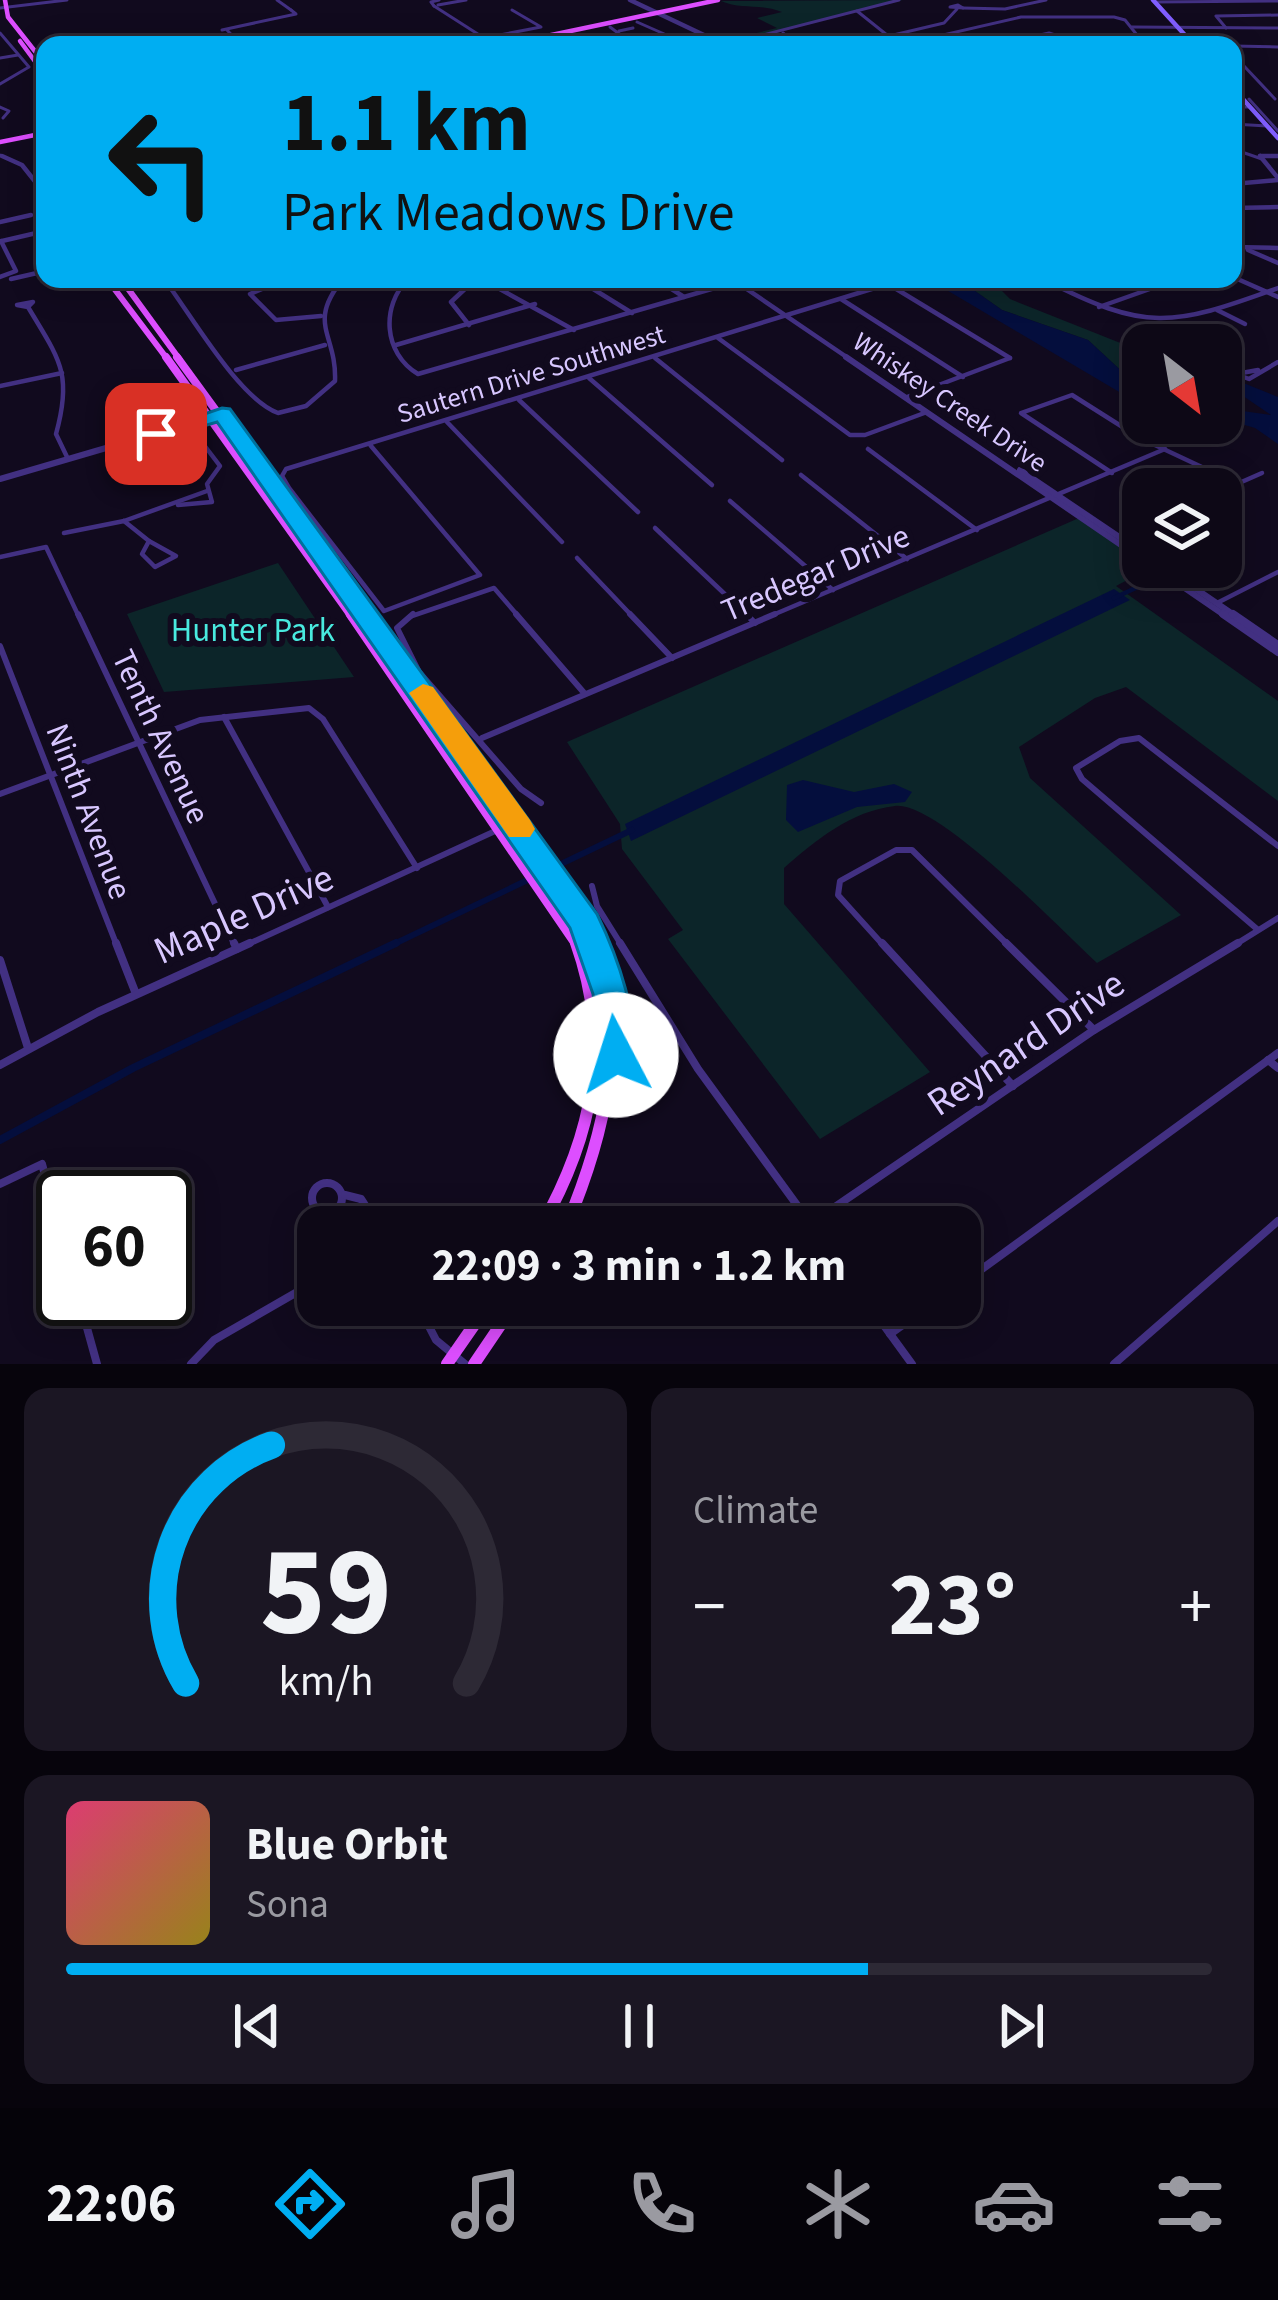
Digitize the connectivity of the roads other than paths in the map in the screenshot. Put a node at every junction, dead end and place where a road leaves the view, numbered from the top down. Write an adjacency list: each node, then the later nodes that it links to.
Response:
1 (59, 0): 2 (street); 15 (street)
2 (67, 0)
3 (277, 0): 16 (street)
4 (440, 0): 13 (street)
5 (466, 0): 13 (street)
6 (634, 0): 19 (street)
7 (710, 0): 19 (main road)
8 (899, 0): 18 (street)
9 (1046, 0): 14 (street)
10 (1154, 1): 12 (street); 27 (main road)
11 (943, 2): 14 (street)
12 (1278, 2)
13 (434, 6): 38 (street)
14 (956, 7): 36 (street)
15 (2, 8): 53 (main road); 54 (main road)
16 (291, 10): 21 (street); 22 (street)
17 (512, 10): 39 (street)
18 (854, 10): 34 (street); 36 (street)
19 (655, 11): 35 (street); 40 (main road); 41 (main road)
20 (1278, 15): 28 (street)
21 (280, 17): 22 (street); 30 (street)
22 (259, 22): 30 (street)
23 (662, 22): 24 (street)
24 (646, 25): 31 (street); 33 (street)
25 (610, 27): 31 (street)
26 (1131, 28): 27 (street); 48 (street); 49 (street)
27 (1180, 28): 28 (street); 50 (main road)
28 (1226, 28): 29 (street)
29 (1278, 28)
30 (225, 29): 37 (street)
31 (619, 31): 42 (street)
32 (0, 33): 55 (street)
33 (666, 33): 43 (street); 44 (street)
34 (783, 33): 45 (street); 46 (street)
35 (698, 35)
36 (891, 35): 47 (street)
37 (232, 36)
38 (479, 36)
39 (507, 36)
40 (534, 36)
41 (544, 36)
42 (624, 36)
43 (656, 36)
44 (671, 36)
45 (768, 36)
46 (786, 36)
47 (887, 36)
48 (941, 36)
49 (1138, 36)
50 (1187, 36)
51 (1242, 46): 52 (street)
52 (1278, 46)
53 (27, 50): 57 (main road); 59 (main road)
54 (36, 51)
55 (18, 55): 56 (street); 60 (street)
56 (0, 58)
57 (36, 62)
58 (1244, 66): 62 (street)
59 (36, 70)
60 (0, 84)
61 (1242, 97): 63 (main road)
62 (1276, 99): 63 (street)
63 (1247, 102): 64 (street); 68 (main road); 69 (street)
64 (1242, 104)
65 (0, 106): 66 (street)
66 (3, 118)
67 (1242, 124): 68 (street)
68 (1266, 125): 69 (main road)
69 (1278, 135)
70 (36, 137): 71 (main road)
71 (0, 144)
72 (1242, 151): 74 (street)
73 (0, 155): 77 (street)
74 (1260, 156): 75 (street); 76 (street)
75 (1278, 156)
76 (1278, 179): 78 (street)
77 (36, 183)
78 (1242, 183)
79 (1278, 207): 80 (street)
80 (1242, 208)
81 (31, 215): 82 (street)
82 (0, 222)
83 (36, 233): 84 (street)
84 (0, 241): 89 (street)
85 (1242, 248): 86 (street); 87 (street)
86 (1278, 248)
87 (1278, 263)
88 (36, 273): 89 (street)
89 (18, 274): 90 (street)
90 (0, 280)
91 (1242, 281): 109 (street)
92 (114, 288): 137 (main road)
93 (127, 288): 137 (main road)
94 (178, 288): 128 (street)
95 (263, 288): 119 (street)
96 (338, 288): 119 (street)
97 (398, 288): 125 (street)
98 (468, 288): 121 (street)
99 (501, 288): 113 (street)
100 (592, 288): 117 (street)
101 (670, 288): 110 (street)
102 (713, 288): 110 (street)
103 (751, 288): 118 (street, Whiskey Creek Drive)
104 (875, 288): 112 (street, Sautern Drive Southwest)
105 (895, 288): 131 (street, Sautern Drive Southwest)
106 (1063, 288): 114 (street)
107 (1153, 288): 114 (street)
108 (1278, 288): 109 (street)
109 (1267, 292): 111 (street); 116 (street)
110 (684, 297): 117 (street)
111 (1278, 297)
112 (841, 299): 118 (street, Sautern Drive Southwest); 131 (street)
113 (535, 304): 121 (street); 122 (street)
114 (1099, 307): 116 (street)
115 (28, 308): 130 (street)
116 (1217, 310): 120 (street)
117 (632, 313): 122 (street)
118 (790, 315): 123 (street, Sautern Drive Southwest); 134 (street, Whiskey Creek Drive)
119 (321, 316): 124 (street)
120 (1245, 324)
121 (470, 325): 125 (street)
122 (574, 330): 125 (street)
123 (718, 338): 126 (street, Sautern Drive Southwest); 136 (street)
124 (325, 345): 128 (street); 128 (street)
125 (396, 345)
126 (655, 358): 132 (street, Sautern Drive Southwest); 144 (street)
127 (1278, 362): 129 (street)
128 (236, 370)
129 (1258, 370)
130 (62, 373): 133 (street); 143 (street)
131 (963, 377): 134 (street)
132 (589, 378): 135 (street, Sautern Drive Southwest); 151 (street)
133 (0, 386)
134 (909, 397): 136 (street, Whiskey Creek Drive); 153 (street, Whiskey Creek Drive)
135 (519, 400): 138 (street, Sautern Drive Southwest); 156 (street)
136 (927, 412): 153 (street, Whiskey Creek Drive)
137 (217, 416): 139 (street); 182 (main road); 183 (main road)
138 (447, 422): 140 (street, Sautern Drive Southwest); 162 (street)
139 (188, 424): 143 (street); 152 (street)
140 (371, 446): 140 (street, Sautern Drive Southwest)
141 (868, 449): 159 (street)
142 (1165, 449): 145 (street); 146 (street, Tredegar Drive); 146 (street)
143 (68, 459): 149 (street)
144 (782, 460)
145 (1205, 468)
146 (1112, 473): 153 (street, Tredegar Drive)
147 (1262, 473): 150 (street)
148 (801, 475): 166 (street)
149 (0, 478)
150 (1242, 482)
151 (712, 485)
152 (207, 491): 155 (street); 155 (street)
153 (1056, 497): 159 (street, Tredegar Drive); 163 (street, Whiskey Creek Drive)
154 (730, 501): 169 (street)
155 (169, 506): 157 (street)
156 (638, 512)
157 (124, 521): 160 (street); 161 (street)
158 (656, 529): 171 (street)
159 (977, 530): 166 (street, Tredegar Drive)
160 (64, 533)
161 (149, 541): 161 (street)
162 (562, 542)
163 (1122, 542)
164 (0, 556): 178 (street, Tenth Avenue)
165 (577, 558): 174 (street)
166 (907, 560): 169 (street, Tredegar Drive)
167 (1278, 572): 170 (street)
168 (1189, 588): 170 (street)
169 (833, 590): 171 (street, Tredegar Drive)
170 (1213, 604): 173 (street)
171 (755, 622): 174 (street, Tredegar Drive)
172 (0, 646): 179 (street, Ninth Avenue)
173 (1278, 649)
174 (672, 658): 175 (street, Tredegar Drive)
175 (585, 694): 177 (street, Tredegar Drive); 177 (street)
176 (224, 717): 178 (street); 185 (street); 187 (street)
177 (482, 738): 181 (street)
178 (138, 741): 179 (street); 190 (street, Tenth Avenue)
179 (50, 776): 180 (street); 192 (street, Ninth Avenue)
180 (0, 794)
181 (542, 802)
182 (515, 823): 183 (street, Maple Drive); 204 (main road)
183 (502, 829): 185 (street, Maple Drive); 203 (main road)
184 (1278, 846): 189 (street)
185 (417, 868): 187 (street, Maple Drive)
186 (592, 886): 205 (street)
187 (328, 907): 190 (street, Maple Drive)
188 (1278, 918): 189 (street, Reynard Drive)
189 (1257, 928): 193 (street, Reynard Drive)
190 (237, 949): 192 (street, Maple Drive)
191 (0, 960): 194 (street)
192 (136, 994): 194 (street, Maple Drive)
193 (1094, 1030): 198 (street, Reynard Drive); 198 (street)
194 (28, 1048): 196 (street, Maple Drive)
195 (1273, 1056): 197 (street); 208 (street)
196 (0, 1065)
197 (1278, 1069)
198 (1013, 1086): 206 (street, Reynard Drive)
199 (44, 1170): 200 (street)
200 (0, 1184)
201 (343, 1195): 202 (street)
202 (366, 1206)
203 (551, 1206)
204 (574, 1206)
205 (797, 1206)
206 (839, 1206)
207 (1278, 1221): 222 (street)
208 (981, 1270)
209 (297, 1292): 219 (street)
210 (86, 1326): 218 (street)
211 (429, 1326): 217 (street)
212 (476, 1326): 217 (main road)
213 (500, 1326): 220 (main road)
214 (884, 1326): 216 (street)
215 (902, 1326): 216 (street)
216 (890, 1334): 221 (street)
217 (455, 1361)
218 (97, 1364)
219 (190, 1364)
220 (474, 1364)
221 (912, 1364)
222 (1114, 1364)

